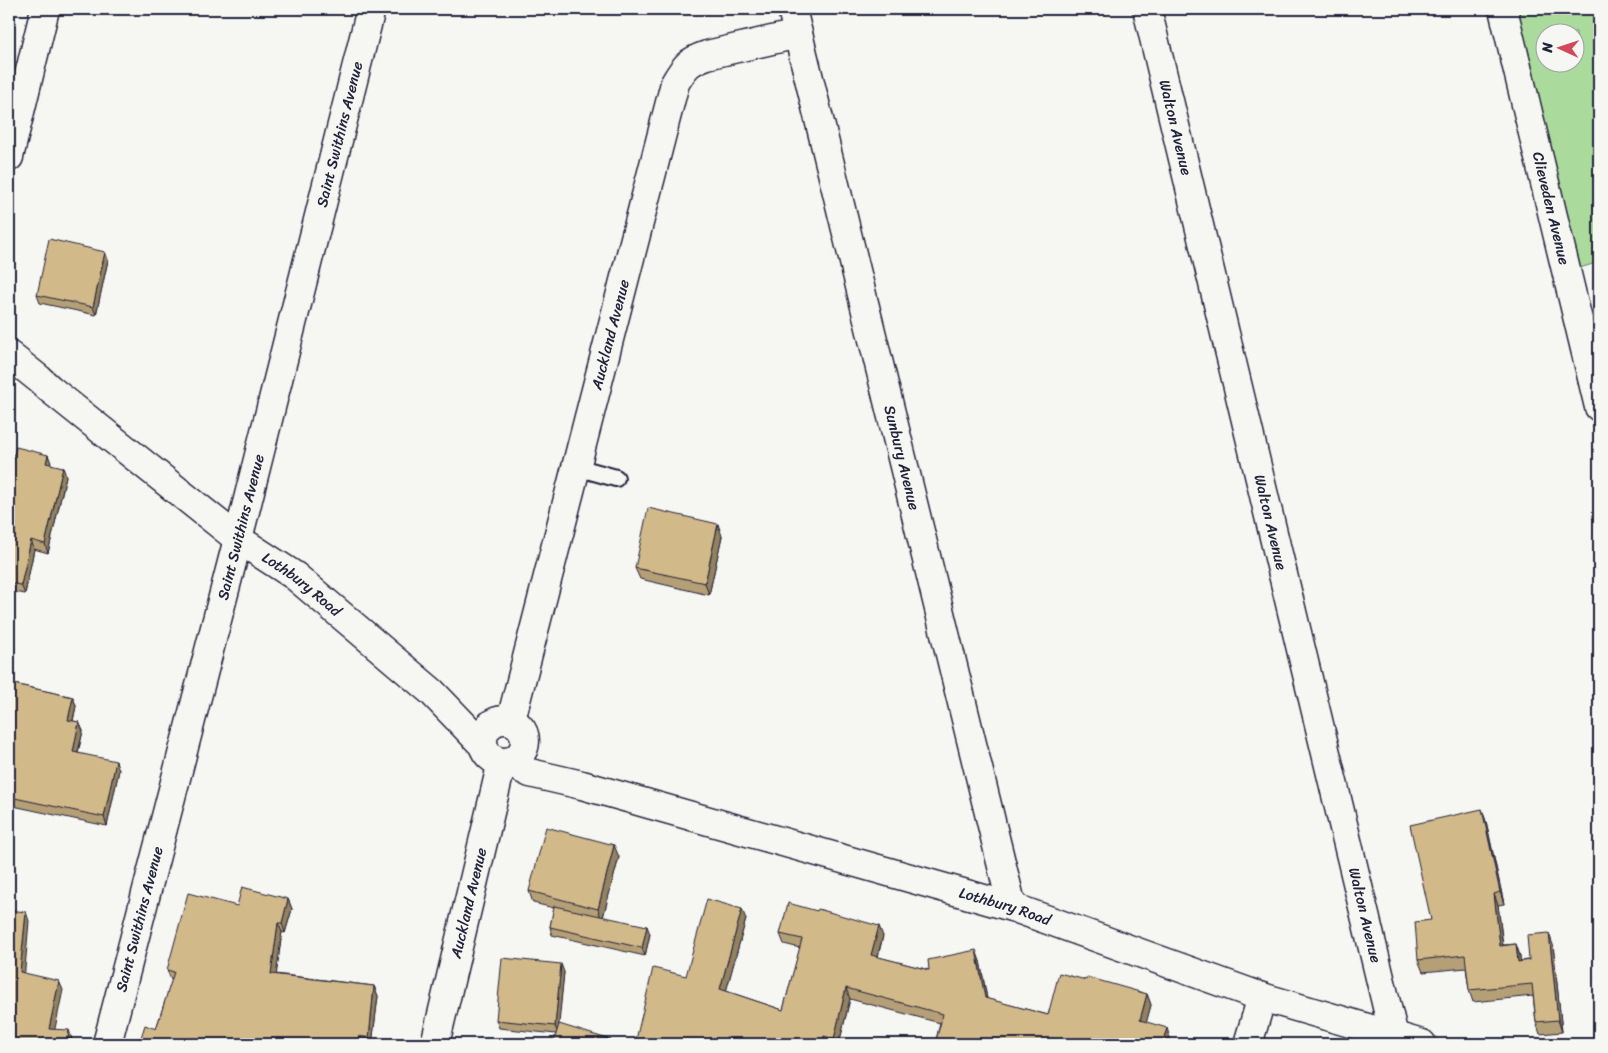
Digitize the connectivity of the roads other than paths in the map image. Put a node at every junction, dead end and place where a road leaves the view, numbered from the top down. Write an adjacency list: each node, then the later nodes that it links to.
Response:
1 (45, 9): 6 (street)
2 (371, 9): 13 (street, Saint Swithins Avenue)
3 (1147, 9): 19 (street, Walton Avenue)
4 (1503, 9): 10 (street, Clieveden Avenue)
5 (795, 22): 11 (street, Auckland Avenue); 17 (street, Sunbury Avenue)
6 (9, 157)
7 (9, 355): 9 (street, Lothbury Road)
8 (9, 371): 9 (street, Lothbury Road)
9 (50, 389): 13 (street, Lothbury Road)
10 (1599, 407)
11 (576, 467): 12 (lane); 15 (street, Auckland Avenue)
12 (616, 478)
13 (238, 539): 14 (street, Lothbury Road); 20 (street, Saint Swithins Avenue)
14 (432, 692): 15 (street, Lothbury Road); 16 (street, Lothbury Road)
15 (505, 720): 16 (street); 16 (street)
16 (504, 755): 17 (street, Lothbury Road); 21 (street, Auckland Avenue)
17 (1012, 907): 18 (street, Lothbury Road)
18 (1262, 997): 19 (street, Lothbury Road); 22 (street)
19 (1394, 1036): 23 (street, Lothbury Road)
20 (107, 1044)
21 (435, 1044)
22 (1248, 1044)
23 (1422, 1044)

